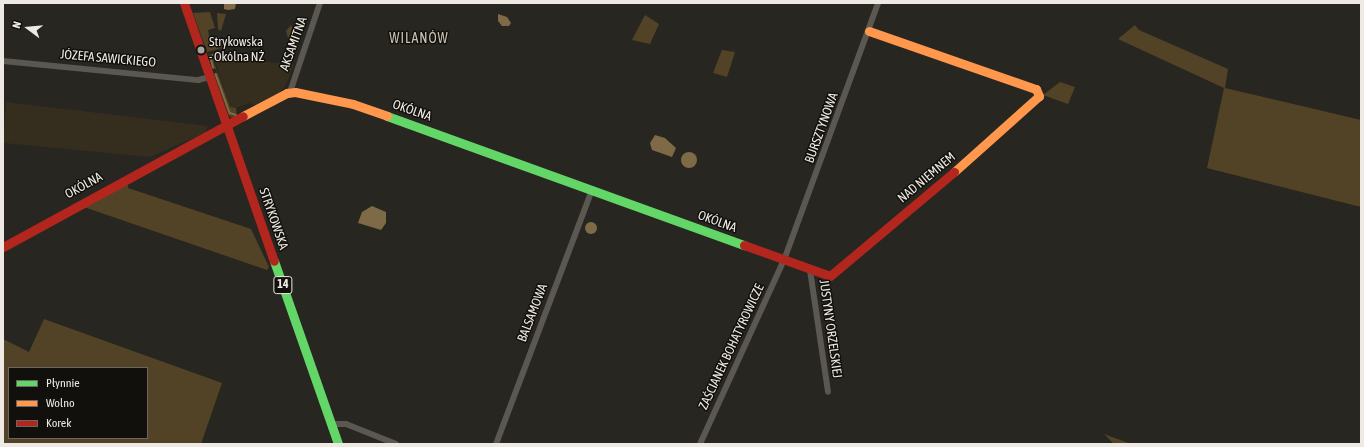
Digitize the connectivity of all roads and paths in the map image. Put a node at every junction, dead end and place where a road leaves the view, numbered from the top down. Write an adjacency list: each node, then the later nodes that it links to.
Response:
1 (184, 3): 6 (street, STRYKOWSKA / 14)
2 (320, 3): 7 (street, AKSAMITNA)
3 (878, 3): 4 (street, BURSZTYNOWA)
4 (869, 31): 11 (street, BURSZTYNOWA); 13 (street, NAD NIEMNEM)
5 (3, 61): 6 (street, JÓZEFA SAWICKIEGO)
6 (210, 77): 8 (street, STRYKOWSKA / 14)
7 (290, 92): 8 (street, OKÓLNA); 9 (street, OKÓLNA)
8 (227, 126): 10 (street, OKÓLNA); 15 (street, STRYKOWSKA / 14)
9 (592, 190): 11 (street, OKÓLNA); 18 (street, BALSAMOWA)
10 (3, 247)
11 (784, 260): 12 (street, OKÓLNA); 19 (street, ZAŚCIANEK BOHATYROWICZE)
12 (810, 270): 13 (street, OKÓLNA); 14 (street, JUSTYNY ORZELSKIEJ)
13 (830, 276)
14 (828, 392)
15 (331, 424): 16 (street, STRYKOWSKA / 14); 17 (street)
16 (338, 444)
17 (396, 444)
18 (496, 444)
19 (700, 444)

